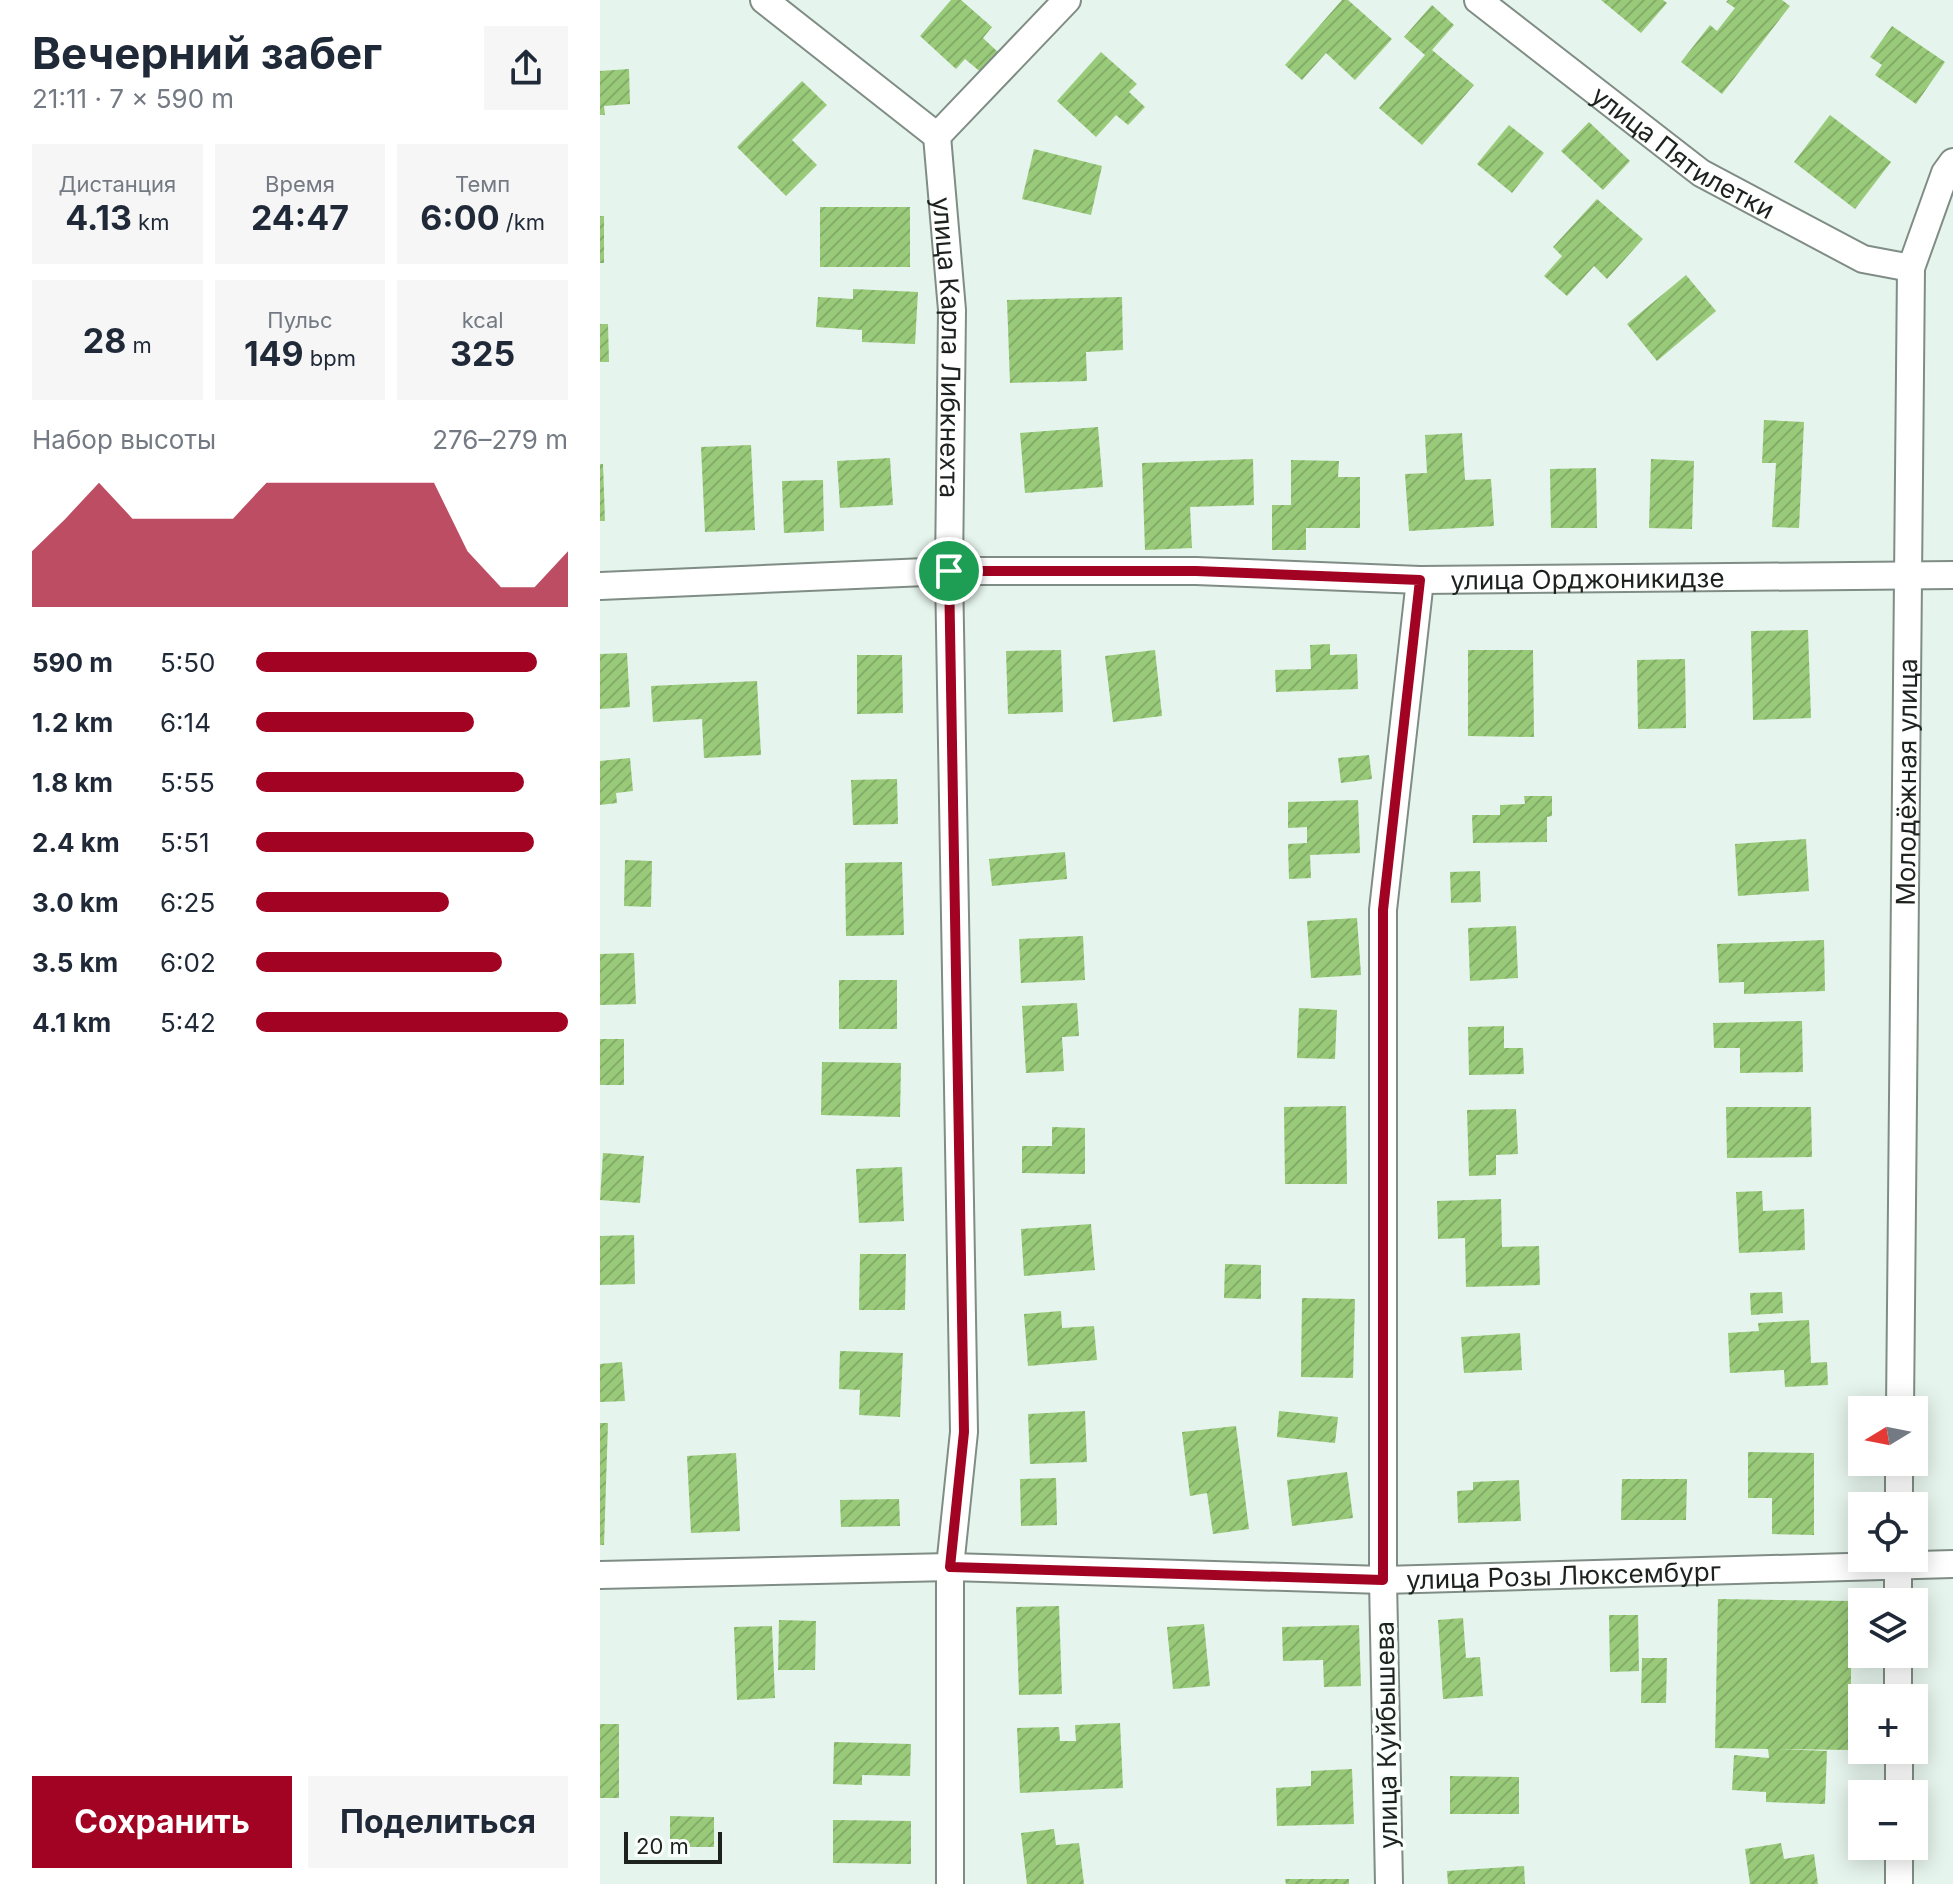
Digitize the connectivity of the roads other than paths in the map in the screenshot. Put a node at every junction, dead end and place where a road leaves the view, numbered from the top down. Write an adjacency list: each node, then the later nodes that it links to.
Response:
1 (764, 0): 4 (street)
2 (1067, 0): 4 (street)
3 (1478, 0): 6 (street, улица Пятилетки)
4 (937, 136): 7 (street, улица Карла Либкнехта)
5 (1953, 162): 6 (street, Молодёжная улица)
6 (1911, 268): 8 (street, Молодёжная улица)
7 (949, 571): 10 (street, улица Орджоникидзе); 11 (street, улица Орджоникидзе); 16 (street, улица Карла Либкнехта)
8 (1908, 575): 9 (street, улица Орджоникидзе); 10 (street, улица Орджоникидзе); 12 (street, Молодёжная улица)
9 (1953, 575)
10 (1420, 580): 18 (street, улица Куйбышева)
11 (600, 586)
12 (1900, 1396)
13 (1928, 1563): 15 (street, улица Розы Люксембург)
14 (1848, 1564): 18 (street, улица Розы Люксембург)
15 (1953, 1564)
16 (950, 1567): 17 (street, улица Розы Люксембург); 18 (street, улица Розы Люксембург); 20 (street, улица Карла Либкнехта)
17 (600, 1575)
18 (1383, 1580): 21 (street, улица Куйбышева)
19 (1899, 1860): 22 (street)
20 (950, 1884)
21 (1389, 1884)
22 (1899, 1884)

